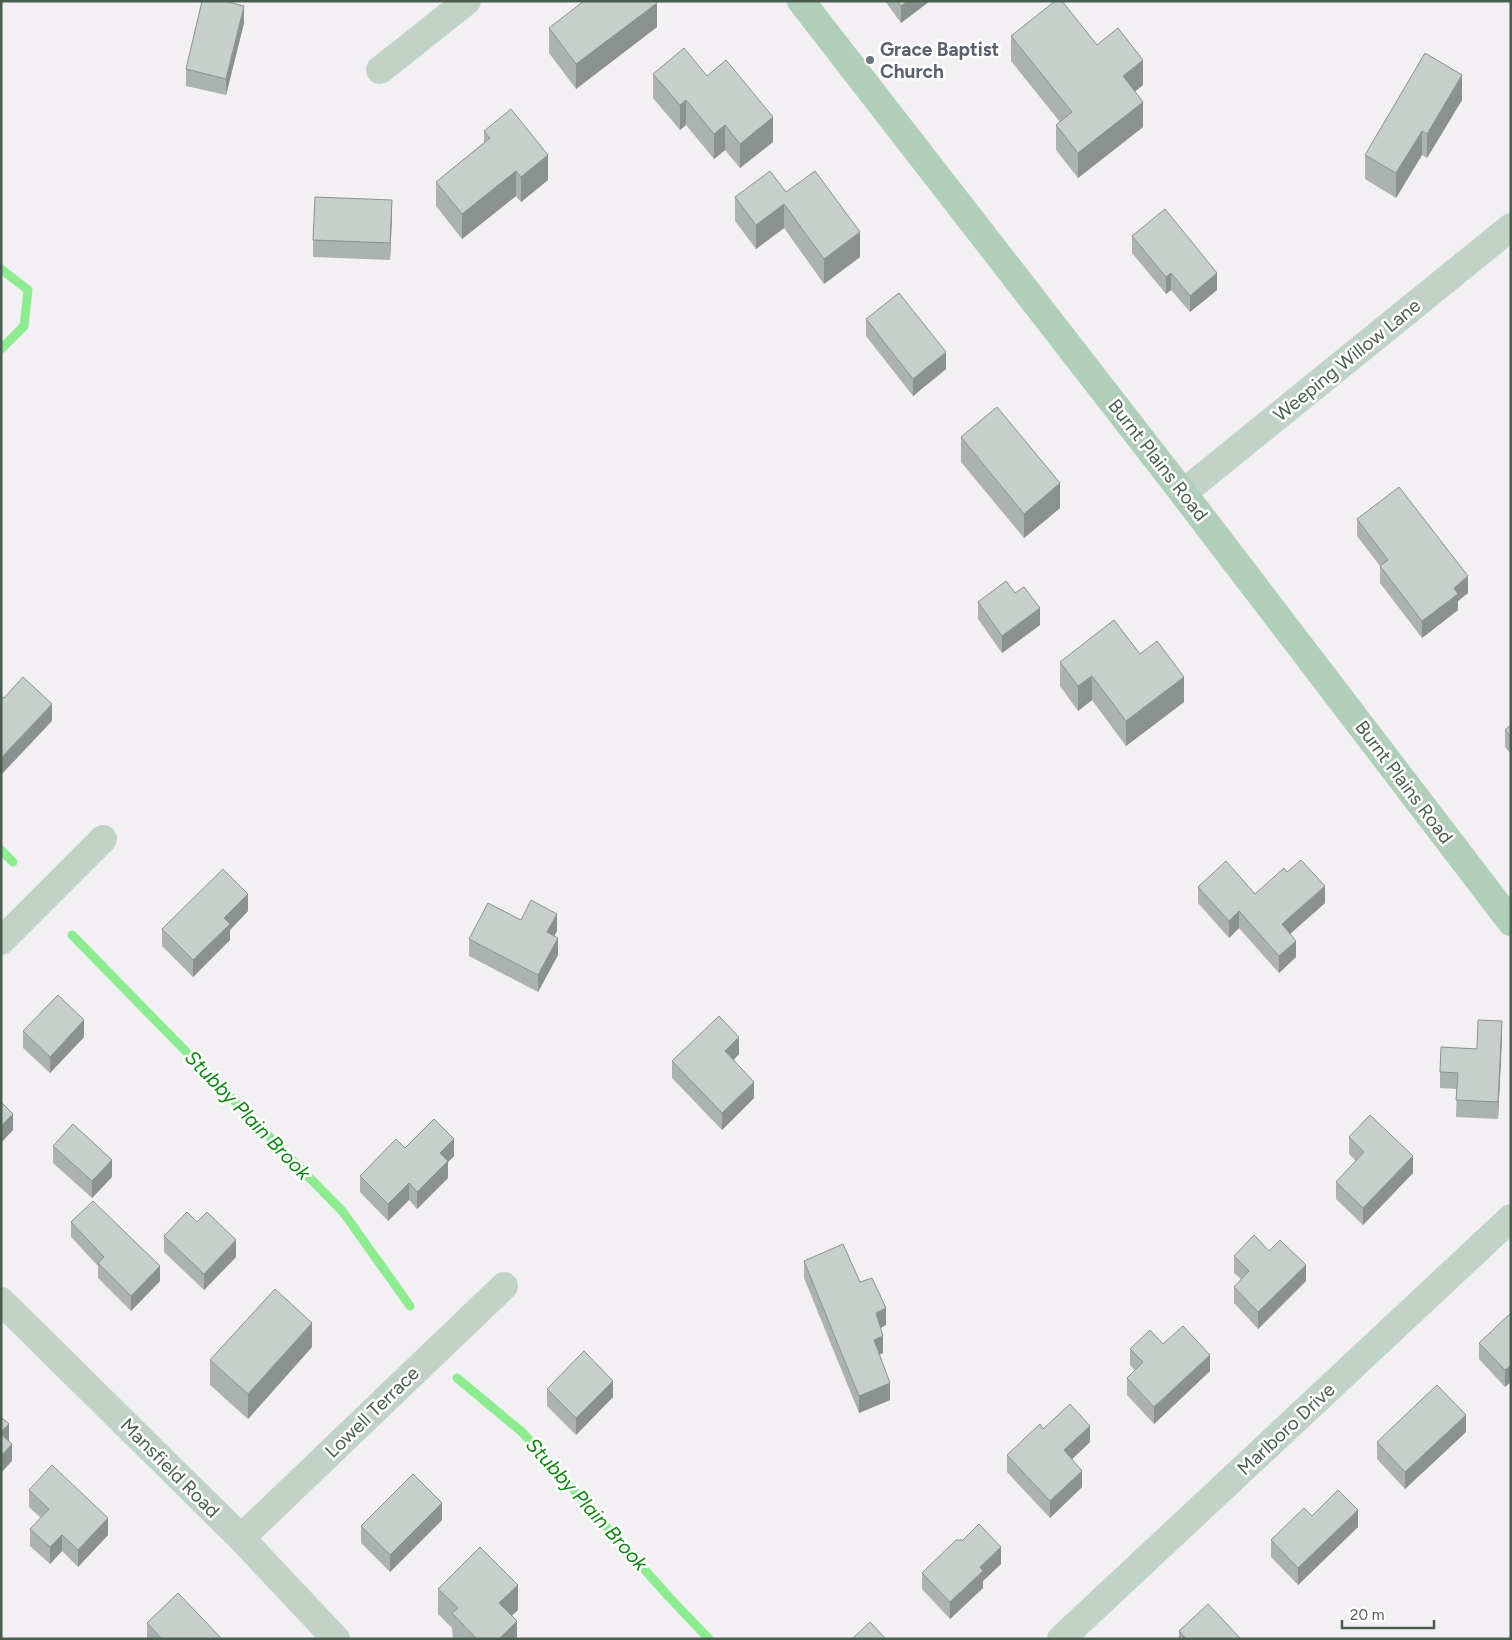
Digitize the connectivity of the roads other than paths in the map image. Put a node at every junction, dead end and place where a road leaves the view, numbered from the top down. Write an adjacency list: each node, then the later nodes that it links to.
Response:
1 (468, 1): 3 (street)
2 (801, 1): 5 (main road, Burnt Plains Road)
3 (380, 70)
4 (1511, 227): 5 (street, Weeping Willow Lane)
5 (1183, 493): 7 (main road, Burnt Plains Road)
6 (103, 839): 8 (street)
7 (1511, 922)
8 (1, 941)
9 (1511, 1218): 14 (street, Marlboro Drive)
10 (504, 1286): 12 (street, Lowell Terrace)
11 (1, 1301): 12 (street, Mansfield Road)
12 (241, 1538): 13 (street, Mansfield Road)
13 (336, 1639)
14 (1061, 1639)

